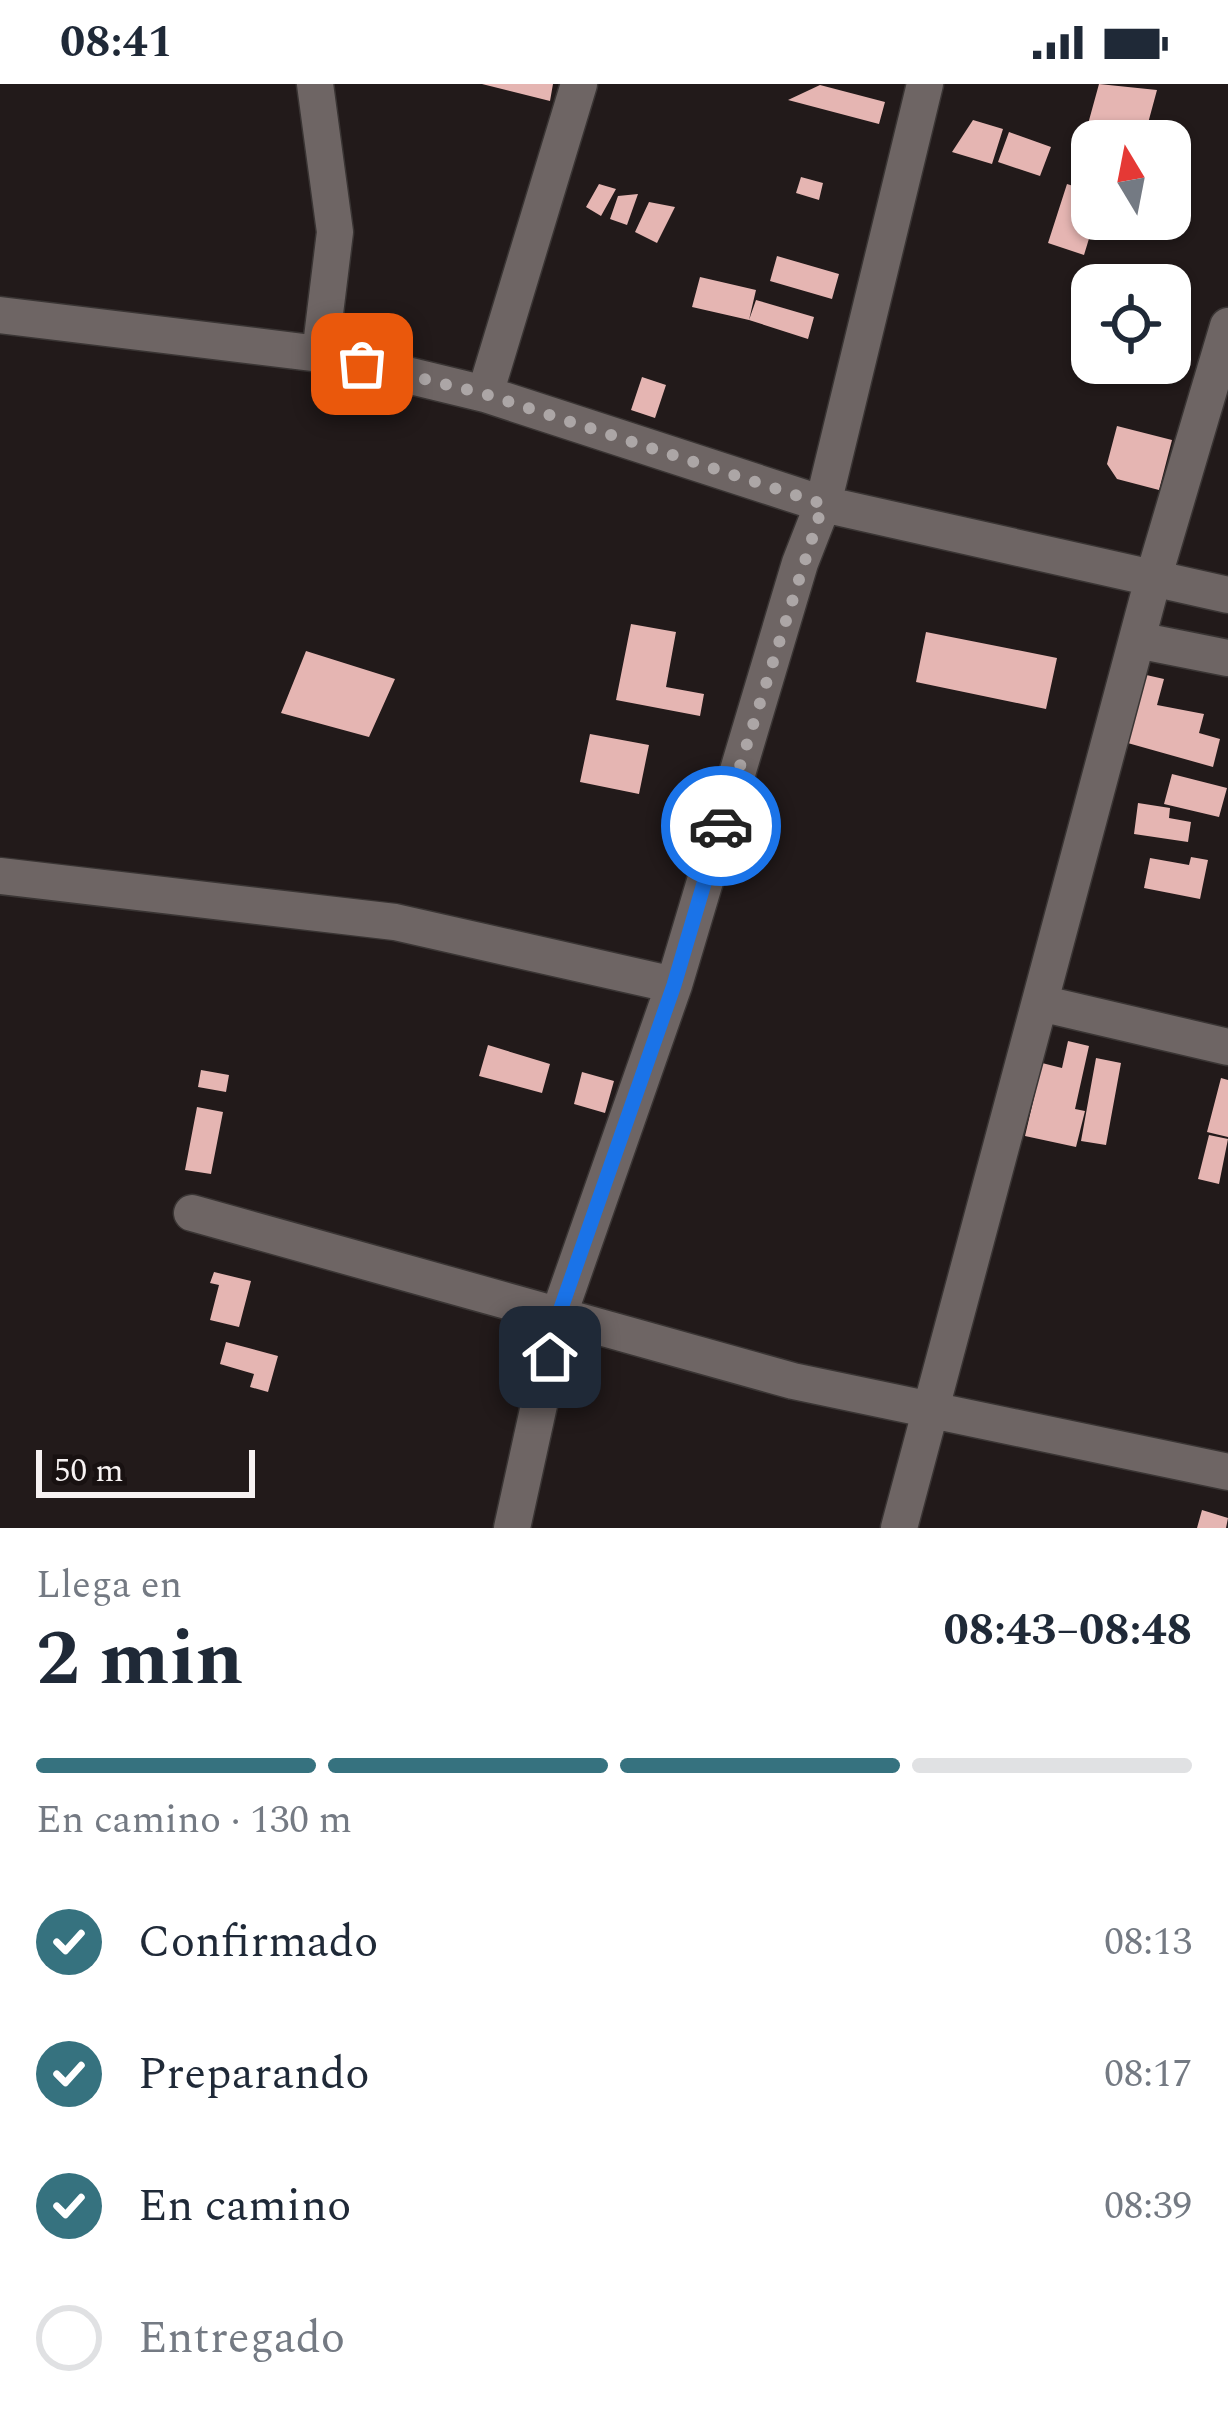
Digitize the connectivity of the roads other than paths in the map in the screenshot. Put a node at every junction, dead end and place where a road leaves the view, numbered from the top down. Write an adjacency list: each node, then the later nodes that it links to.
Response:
1 (315, 84): 6 (street)
2 (579, 84): 7 (street)
3 (926, 84): 8 (street)
4 (0, 316): 6 (street)
5 (1228, 326): 9 (street)
6 (320, 354): 7 (street)
7 (485, 394): 8 (street)
8 (823, 504): 9 (street); 14 (street)
9 (1153, 578): 10 (street); 11 (street)
10 (1228, 596)
11 (1137, 640): 12 (street); 15 (street)
12 (1228, 658)
13 (0, 876): 14 (street)
14 (674, 985): 18 (street)
15 (1040, 1003): 16 (street); 19 (street)
16 (1228, 1047)
17 (192, 1213): 18 (street)
18 (559, 1314): 19 (street); 21 (street)
19 (931, 1410): 20 (street); 22 (street)
20 (1228, 1472)
21 (512, 1528)
22 (899, 1528)

